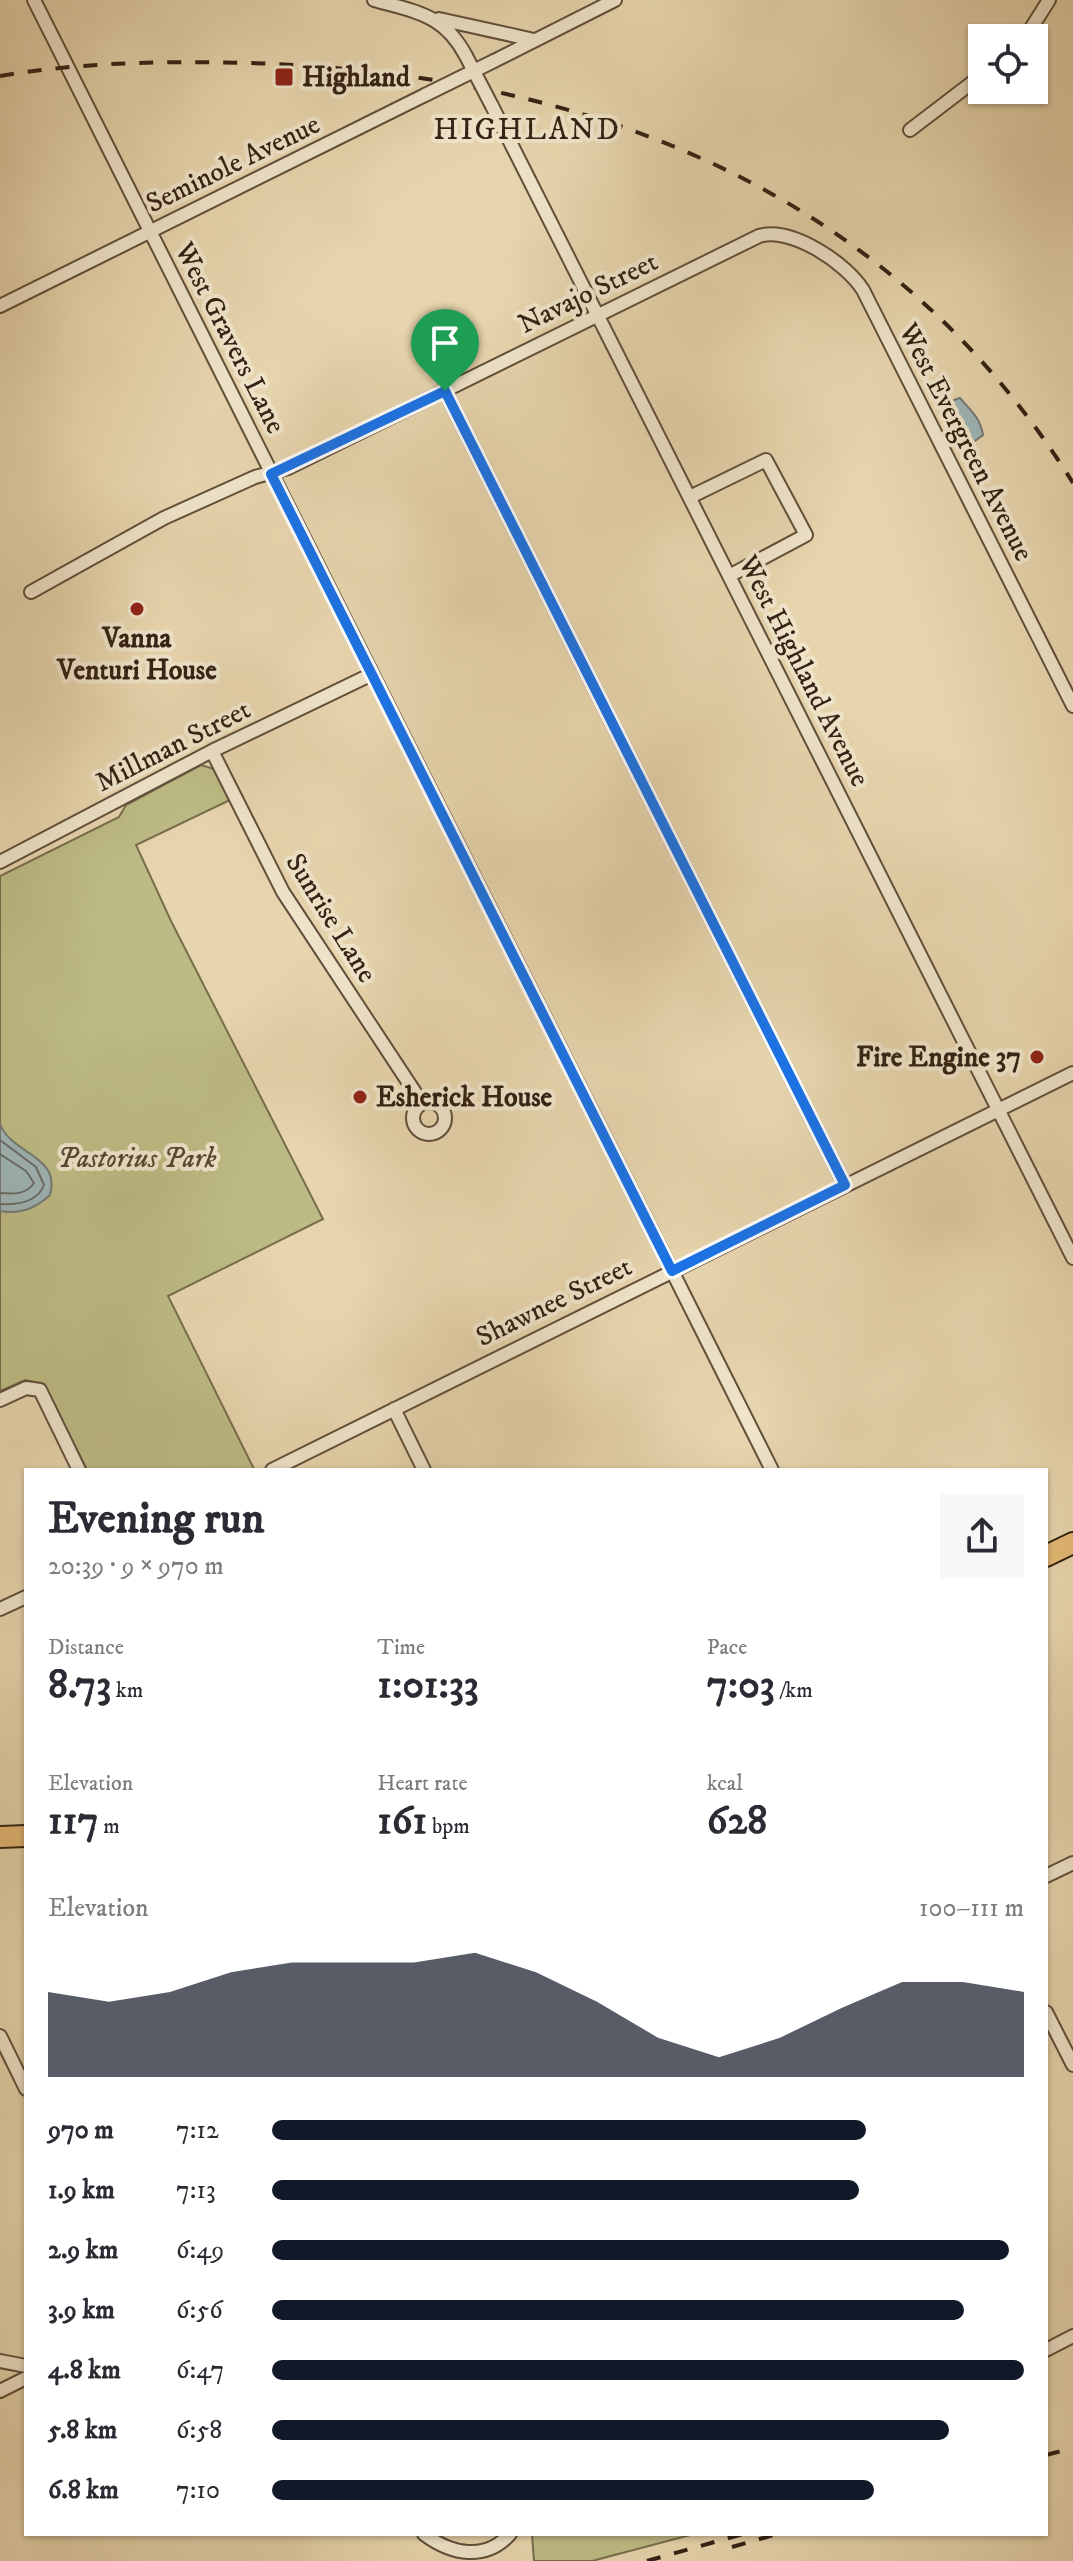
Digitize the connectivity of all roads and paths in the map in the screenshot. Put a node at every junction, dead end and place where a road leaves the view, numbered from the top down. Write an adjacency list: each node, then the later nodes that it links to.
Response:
1 (34, 0): 11 (street, West Gravers Lane)
2 (374, 0): 5 (street)
3 (615, 0): 7 (street, Seminole Avenue)
4 (1049, 0): 6 (street)
5 (435, 18): 7 (street); 8 (street, West Highland Avenue, bridge)
6 (1034, 24)
7 (534, 40): 8 (street, Seminole Avenue, bridge)
8 (474, 71): 11 (street, Seminole Avenue, bridge); 14 (street, West Highland Avenue, bridge)
9 (968, 86): 10 (street)
10 (910, 130)
11 (149, 232): 13 (street, Seminole Avenue); 16 (street, West Gravers Lane)
12 (781, 232): 14 (street, Navajo Street); 21 (street, West Evergreen Avenue)
13 (0, 306)
14 (597, 316): 15 (street, Navajo Street); 17 (street, West Highland Avenue)
15 (445, 391): 16 (street, Navajo Street); 27 (street)
16 (271, 474): 19 (street, Navajo Street); 20 (street, West Gravers Lane)
17 (690, 497): 18 (street, West Highland Avenue); 18 (street)
18 (729, 576): 26 (street, West Highland Avenue)
19 (31, 592)
20 (370, 675): 22 (street, Millman Street); 29 (street, West Gravers Lane)
21 (1073, 706)
22 (212, 751): 23 (street, Millman Street); 25 (street, Sunrise Lane)
23 (0, 862)
24 (1073, 1073): 26 (street, Shawnee Street)
25 (422, 1103)
26 (998, 1110): 27 (street, Shawnee Street); 28 (street, West Highland Avenue)
27 (845, 1185): 29 (street, Shawnee Street)
28 (1073, 1258)
29 (672, 1271): 31 (street, Shawnee Street); 35 (street, West Gravers Lane)
30 (0, 1400): 32 (street)
31 (394, 1409): 33 (street, Shawnee Street); 34 (street)
32 (78, 1468)
33 (276, 1468)
34 (423, 1468)
35 (771, 1468)
36 (1073, 1543): 37 (main road)
37 (1048, 1555)
38 (24, 1598): 39 (street)
39 (0, 1609)
40 (24, 1836): 41 (main road)
41 (0, 1837)
42 (1073, 1863): 43 (street)
43 (1048, 1875)
44 (1048, 2016): 46 (street)
45 (0, 2036): 47 (street)
46 (1073, 2065)
47 (24, 2085)
48 (1073, 2336): 49 (street)
49 (1048, 2349)
50 (0, 2361): 51 (street)
51 (24, 2366)
52 (24, 2379): 53 (street)
53 (0, 2391)
54 (427, 2536): 55 (street)
55 (508, 2536)

